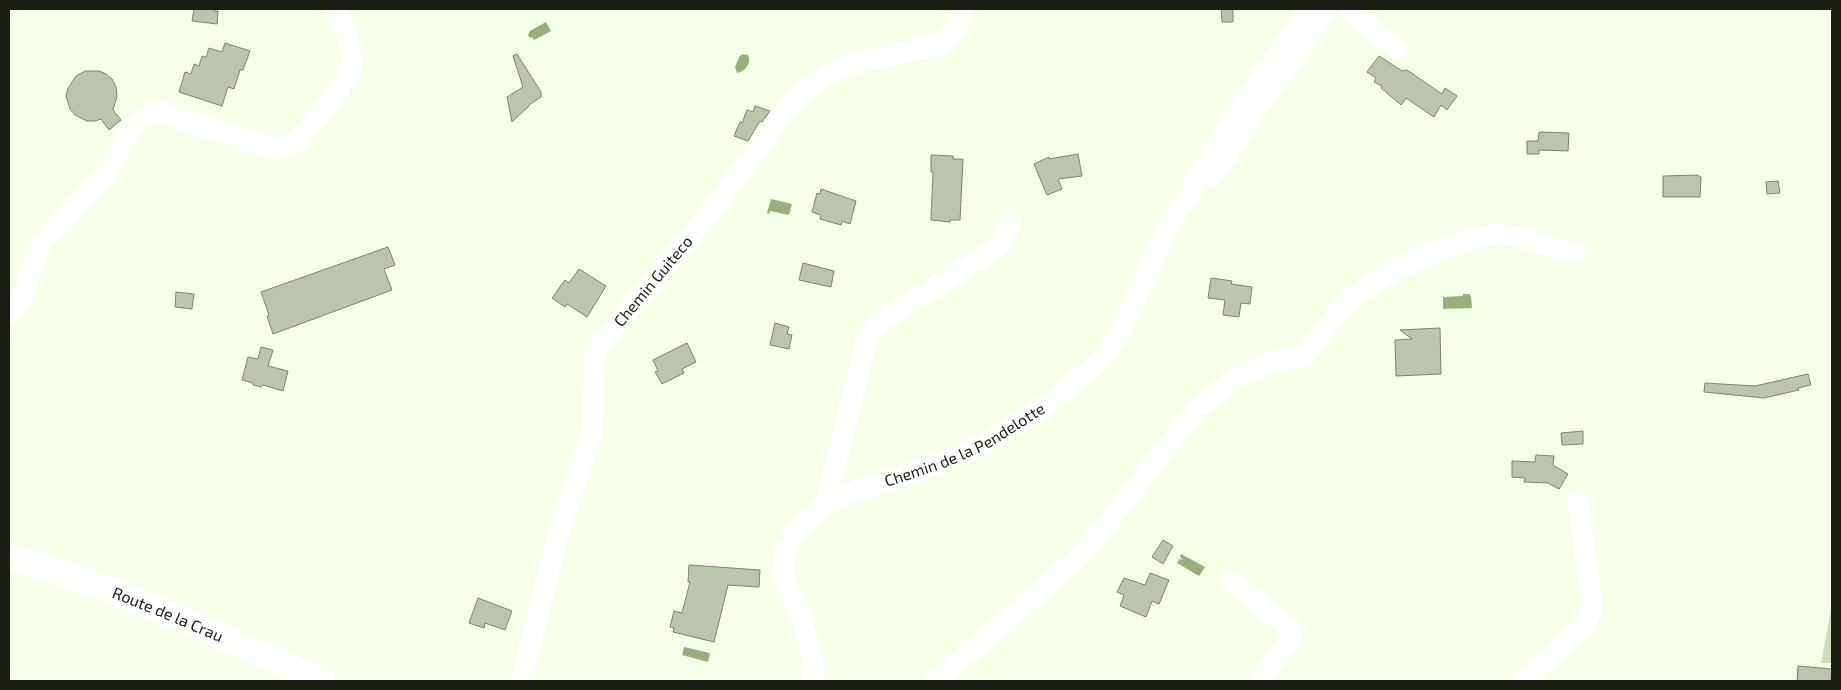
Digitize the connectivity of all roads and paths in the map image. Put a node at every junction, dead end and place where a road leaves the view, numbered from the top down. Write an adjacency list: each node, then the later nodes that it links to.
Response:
1 (336, 9): 10 (street)
2 (965, 9): 16 (street, Chemin Guiteco)
3 (1309, 9): 7 (street)
4 (1327, 9): 7 (street)
5 (1348, 9): 6 (street)
6 (1397, 48)
7 (1190, 196): 12 (street, Chemin de la Pendelotte)
8 (1010, 223): 12 (street)
9 (1577, 252): 18 (street)
10 (9, 316)
11 (1578, 502): 20 (street)
12 (826, 505): 17 (street, Chemin de la Pendelotte)
13 (9, 557): 15 (main road, Route de la Crau)
14 (1230, 580): 19 (street)
15 (322, 681)
16 (521, 681)
17 (813, 681)
18 (936, 681)
19 (1260, 681)
20 (1523, 681)

